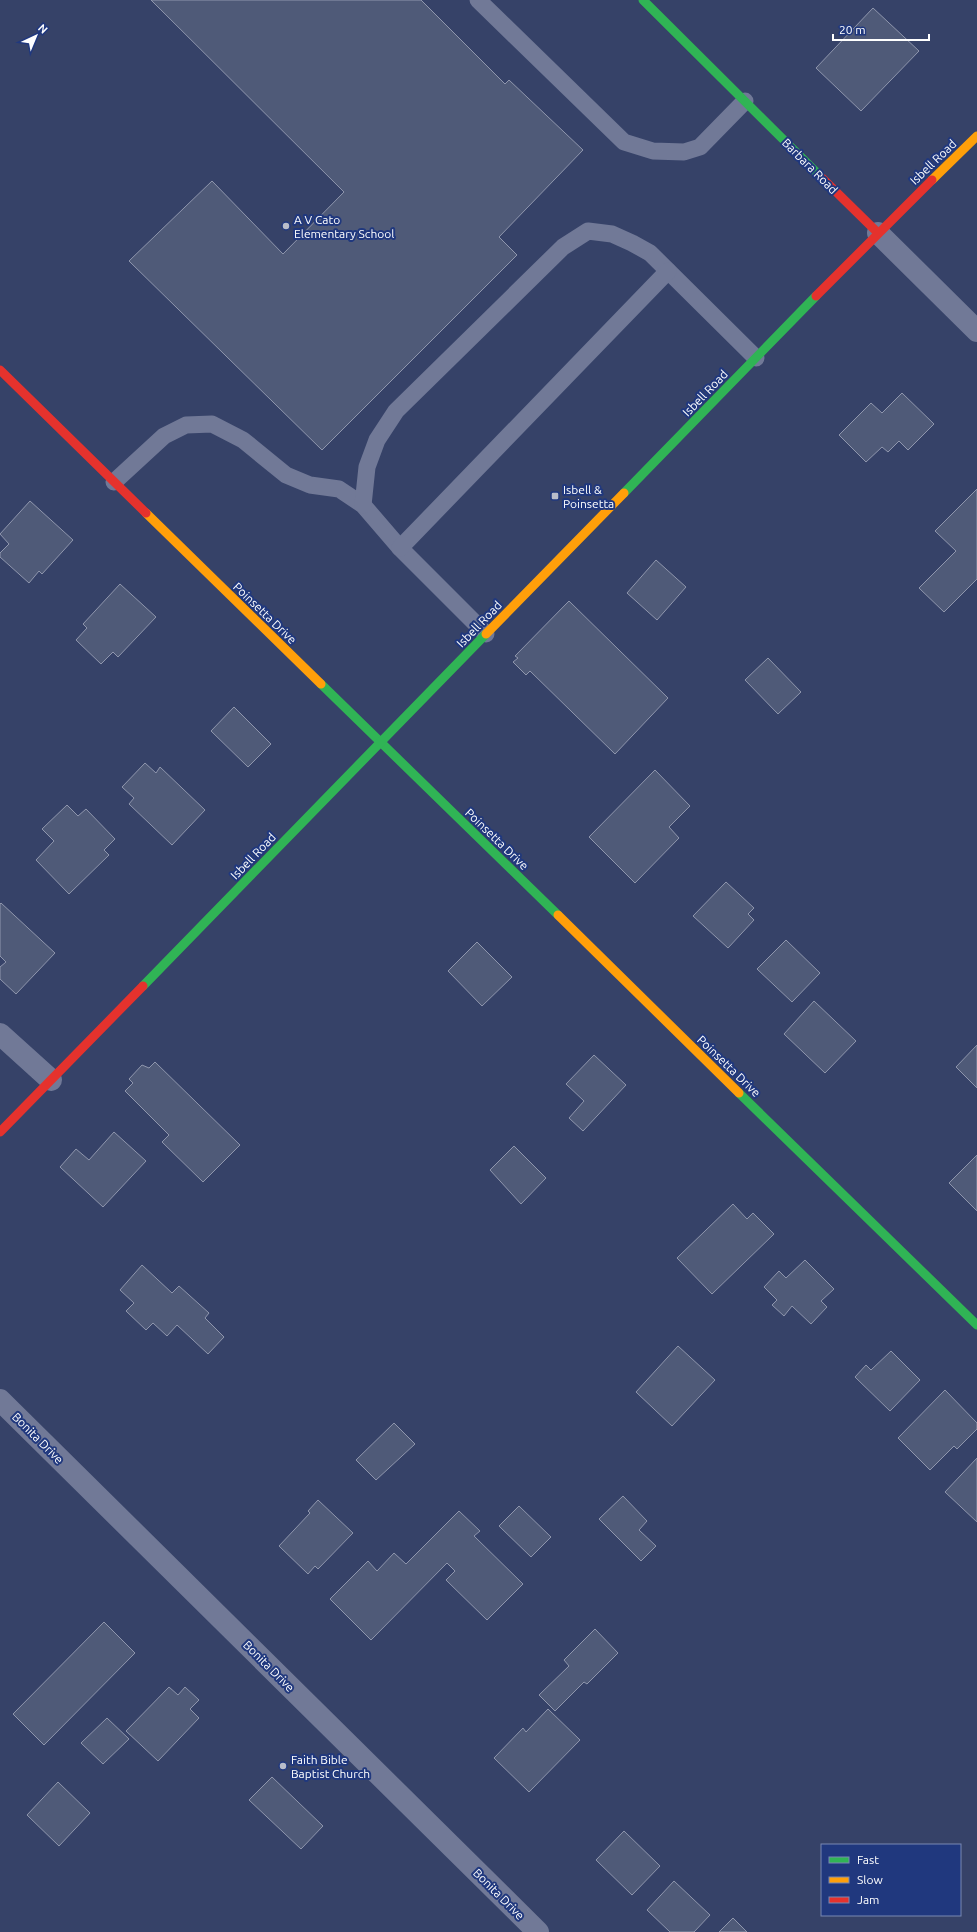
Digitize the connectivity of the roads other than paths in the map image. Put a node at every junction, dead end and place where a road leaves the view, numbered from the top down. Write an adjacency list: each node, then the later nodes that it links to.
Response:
1 (478, 0): 3 (lane)
2 (644, 0): 3 (street, Barbara Road)
3 (745, 101): 5 (street, Barbara Road)
4 (974, 142): 5 (street, Isbell Road)
5 (878, 233): 7 (street, Barbara Road); 8 (street, Isbell Road)
6 (668, 271): 8 (lane); 11 (lane); 12 (lane)
7 (977, 331)
8 (756, 358): 13 (street, Isbell Road)
9 (0, 370): 10 (street, Poinsetta Drive)
10 (114, 482): 11 (lane); 14 (street, Poinsetta Drive)
11 (363, 505): 12 (lane)
12 (400, 548): 13 (lane)
13 (486, 634): 14 (street, Isbell Road)
14 (381, 742): 16 (street, Isbell Road); 18 (street, Poinsetta Drive)
15 (0, 1034): 16 (street)
16 (51, 1080): 17 (street, Isbell Road)
17 (0, 1132)
18 (977, 1325)
19 (0, 1400): 20 (street, Bonita Drive)
20 (538, 1932)

